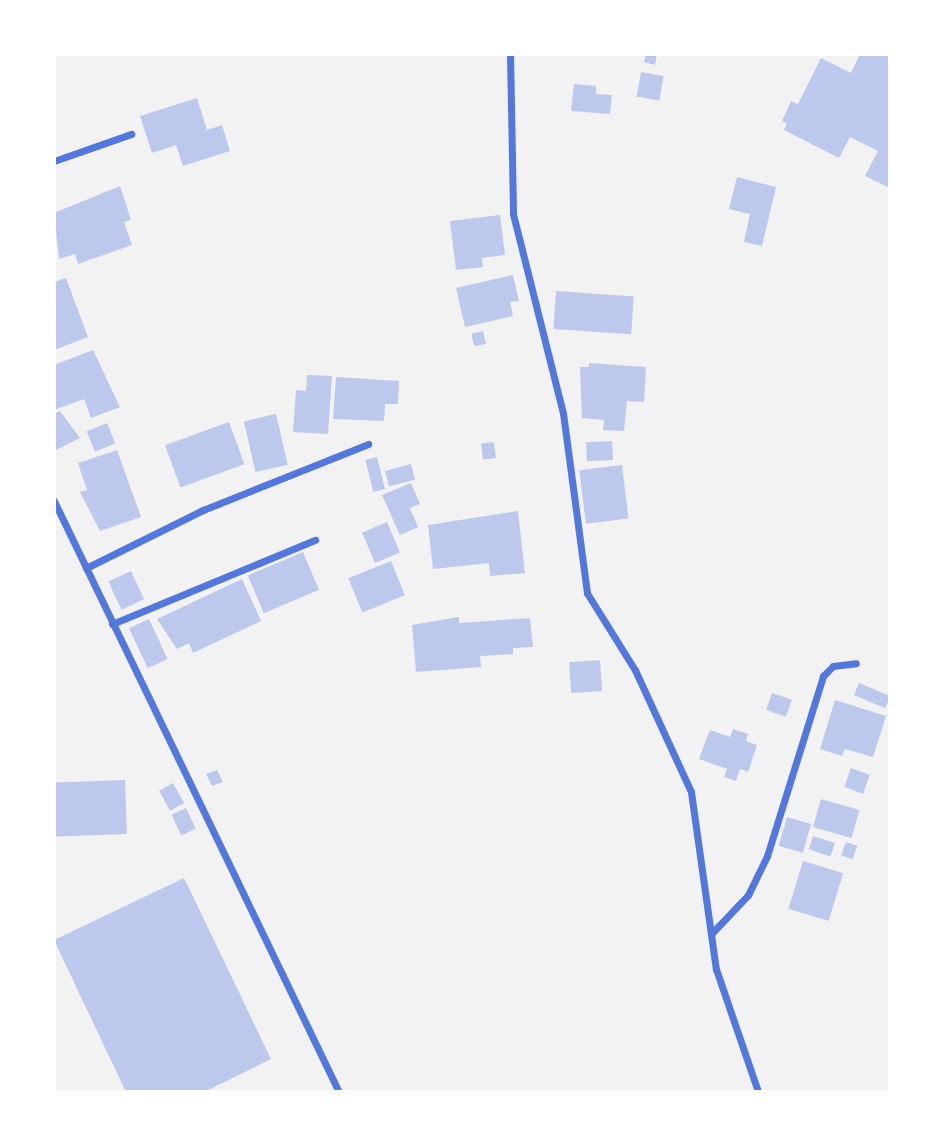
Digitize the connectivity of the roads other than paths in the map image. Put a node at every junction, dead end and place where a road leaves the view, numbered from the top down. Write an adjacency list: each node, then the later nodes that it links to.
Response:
1 (510, 54): 10 (street)
2 (131, 134): 3 (street)
3 (54, 161)
4 (368, 443): 7 (street)
5 (54, 501): 7 (street)
6 (315, 540): 8 (street)
7 (86, 568): 8 (street)
8 (112, 624): 11 (street)
9 (856, 663): 10 (street)
10 (712, 934): 12 (street)
11 (340, 1092)
12 (758, 1092)

